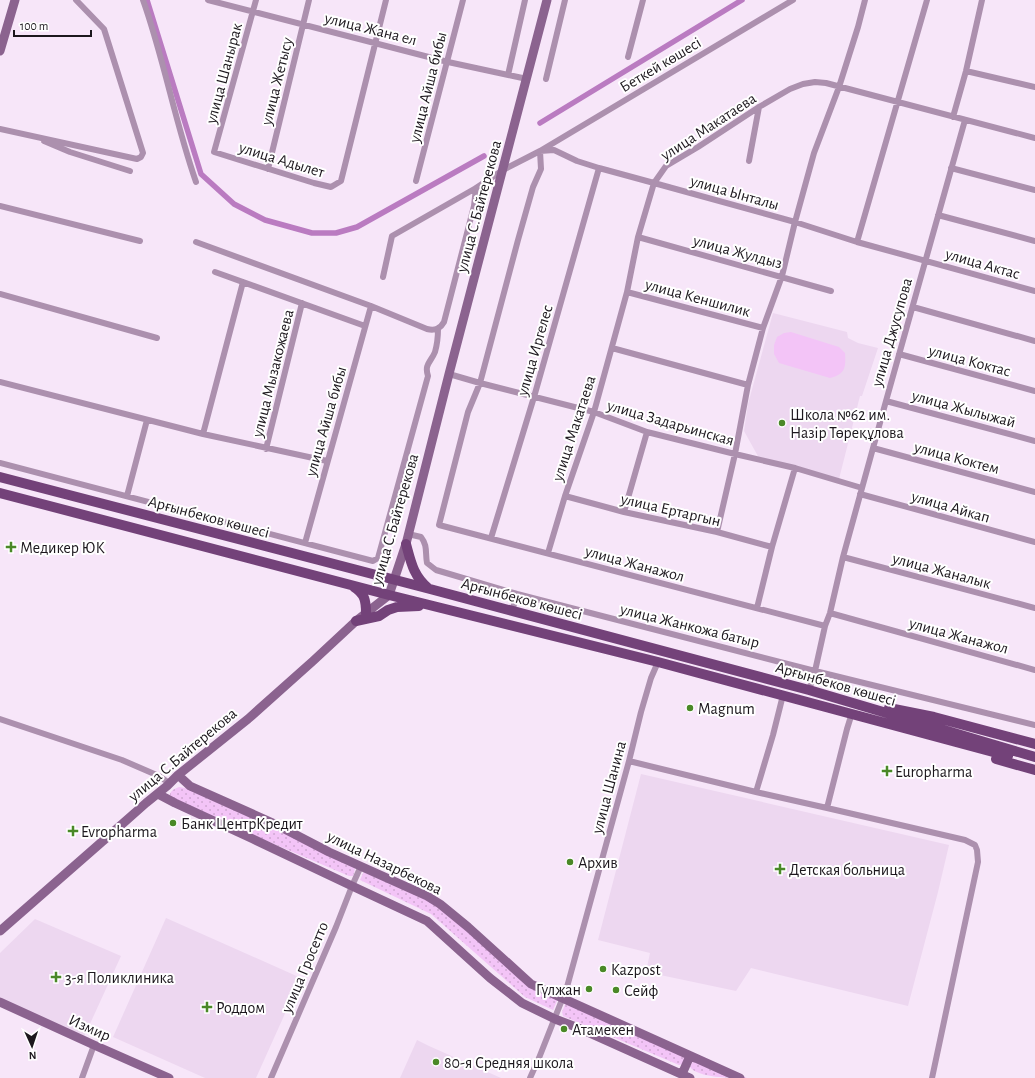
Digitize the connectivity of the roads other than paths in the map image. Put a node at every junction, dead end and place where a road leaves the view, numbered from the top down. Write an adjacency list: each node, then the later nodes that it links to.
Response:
1 (15, 0): 20 (street)
2 (76, 0): 34 (street)
3 (143, 0): 45 (street)
4 (208, 0): 17 (street, улица Жана ел)
5 (256, 0): 17 (street, улица Шанырак)
6 (309, 0): 18 (street, улица Жетысу)
7 (386, 0): 19 (street)
8 (463, 0): 22 (street, улица Айша бибы)
9 (525, 0): 24 (street)
10 (547, 0): 25 (street, улица С.Байтерекова)
11 (565, 0): 26 (street)
12 (643, 0): 21 (street)
13 (793, 0): 37 (street, Беткей көшесі)
14 (865, 0): 27 (street)
15 (927, 0): 29 (street)
16 (982, 0): 23 (street)
17 (253, 12): 18 (street, улица Жана ел); 36 (street, улица Шанырак)
18 (303, 24): 19 (street, улица Жана ел); 41 (street, улица Жетысу)
19 (375, 43): 22 (street, улица Жана ел); 41 (street, улица Адылет)
20 (0, 48)
21 (628, 57)
22 (448, 62): 24 (street, улица Жана ел); 44 (street, улица Айша бибы)
23 (966, 71): 28 (street); 31 (street)
24 (508, 75): 25 (street, улица Жана ел)
25 (527, 79): 42 (street, улица С.Байтерекова)
26 (546, 79)
27 (839, 87): 29 (street, улица Макатаева); 30 (street, улица Макатаева); 51 (street)
28 (1035, 87)
29 (898, 102): 31 (street, улица Макатаева); 56 (street)
30 (759, 107): 38 (street); 46 (street, улица Макатаева)
31 (953, 117): 32 (street, улица Макатаева)
32 (965, 120): 35 (street, улица Макатаева); 40 (street, улица Джусупова)
33 (0, 129): 34 (street)
34 (28, 135): 43 (street)
35 (1035, 138)
36 (214, 152): 41 (street, улица Адылет)
37 (540, 152): 39 (street, улица Ынталы); 42 (street); 78 (street)
38 (749, 161)
39 (599, 168): 46 (street, улица Ынталы); 81 (street, улица Иргелес)
40 (952, 168): 48 (street); 50 (street, улица Джусупова)
41 (268, 169)
42 (503, 170): 47 (street); 76 (street, улица С.Байтерекова)
43 (130, 171)
44 (416, 181)
45 (196, 182)
46 (654, 183): 51 (street, улица Ынталы); 52 (street, улица Макатаева)
47 (476, 188): 60 (street); 71 (street)
48 (1035, 190)
49 (0, 206): 53 (street)
50 (938, 215): 54 (street); 57 (street, улица Джусупова)
51 (795, 222): 56 (street, улица Ынталы); 59 (street)
52 (638, 237): 59 (street, улица Жулдыз); 64 (street, улица Макатаева)
53 (140, 241)
54 (1035, 241)
55 (196, 242): 67 (street)
56 (857, 242): 57 (street, улица Ынталы)
57 (924, 260): 63 (street, улица Актас); 68 (street, улица Джусупова)
58 (215, 272): 61 (street)
59 (782, 276): 62 (street, улица Жулдыз); 70 (street)
60 (383, 277)
61 (243, 282): 66 (street); 86 (street)
62 (831, 291)
63 (1035, 291)
64 (627, 292): 70 (street, улица Кеншилик); 74 (street, улица Макатаева)
65 (0, 294): 72 (street)
66 (302, 303): 69 (street); 89 (street, улица Мызакожаева)
67 (371, 306): 69 (street, улица Айша бибы); 71 (street)
68 (913, 307): 73 (street); 75 (street, улица Джусупова)
69 (365, 326): 91 (street, улица Айша бибы)
70 (763, 328): 79 (street)
71 (438, 329): 107 (street)
72 (157, 338)
73 (1035, 341)
74 (612, 348): 79 (street); 83 (street, улица Макатаева)
75 (899, 354): 80 (street, улица Коктас); 82 (street, улица Джусупова)
76 (449, 374): 78 (street, улица Задарьинская); 105 (street, улица С.Байтерекова)
77 (0, 382): 84 (street)
78 (480, 383): 81 (street, улица Задарьинская); 104 (street, улица Жанажол)
79 (748, 385): 90 (street)
80 (1035, 391)
81 (534, 397): 83 (street, улица Задарьинская); 104 (street, улица Иргелес)
82 (886, 401): 87 (street, улица Жылыжай); 88 (street, улица Джусупова)
83 (594, 412): 85 (street, улица Задарьинская); 100 (street, улица Макатаева)
84 (147, 420): 86 (street); 99 (street)
85 (647, 432): 90 (street, улица Задарьинская); 102 (street)
86 (203, 434): 89 (street)
87 (1035, 441)
88 (873, 448): 96 (street, улица Джусупова); 97 (street, улица Коктем)
89 (266, 449): 91 (street)
90 (735, 454): 93 (street, улица Задарьинская); 103 (street)
91 (327, 461): 107 (street, улица Айша бибы)
92 (0, 463): 95 (street)
93 (795, 468): 96 (street, улица Задарьинская); 108 (street)
94 (0, 477): 101 (main road, Арғынбеков көшесі)
95 (101, 489): 99 (street); 101 (street)
96 (861, 491): 106 (street, улица Айкап); 110 (street, улица Джусупова)
97 (1035, 492)
98 (0, 493): 112 (main road, Арғынбеков көшесі)
99 (127, 496): 107 (street)
100 (565, 496): 102 (street, улица Ертаргын); 109 (street, улица Макатаева)
101 (97, 502): 111 (main road, Арғынбеков көшесі)
102 (624, 512): 103 (street, улица Ертаргын)
103 (717, 532): 108 (street, улица Ертаргын)
104 (491, 538): 109 (street, улица Жанажол)
105 (407, 539): 111 (street, улица С.Байтерекова); 113 (main road); 114 (street, улица Жанкожа батыр)
106 (1035, 542)
107 (305, 543)
108 (772, 547): 117 (street)
109 (548, 553): 117 (street, улица Жанажол)
110 (843, 558): 118 (street, улица Жаналык); 121 (street, улица Джусупова)
111 (394, 580): 113 (main road, Арғынбеков көшесі); 115 (street, улица С.Байтерекова)
112 (351, 585): 115 (main road, Арғынбеков көшесі); 120 (main road)
113 (430, 589): 119 (main road, Арғынбеков көшесі)
114 (517, 594): 119 (street); 126 (street, улица Жанкожа батыр)
115 (389, 595): 116 (main road, Арғынбеков көшесі); 120 (street, улица С.Байтерекова)
116 (426, 604): 122 (main road); 124 (main road, Арғынбеков көшесі)
117 (757, 608): 123 (street, улица Жанажол)
118 (1035, 608)
119 (512, 611): 127 (main road, Арғынбеков көшесі)
120 (366, 613): 122 (street, улица С.Байтерекова)
121 (830, 613): 123 (street, улица Джусупова); 125 (street, улица Жанажол)
122 (356, 621): 139 (street, улица С.Байтерекова)
123 (825, 626): 126 (street, улица Джусупова)
124 (658, 662): 128 (main road, Арғынбеков көшесі); 136 (street, улица Шанина)
125 (1035, 670)
126 (815, 671): 127 (street, улица Джусупова); 133 (street, улица Жанкожа батыр)
127 (809, 690): 129 (main road, Арғынбеков көшесі)
128 (783, 695): 130 (main road, Арғынбеков көшесі); 141 (street)
129 (868, 707): 134 (main road); 135 (main road, Арғынбеков көшесі)
130 (852, 713): 131 (main road, Арғынбеков көшесі); 143 (street)
131 (867, 718): 137 (main road, Арғынбеков көшесі); 138 (main road)
132 (0, 719): 140 (street)
133 (1035, 725)
134 (1035, 744)
135 (1035, 757)
136 (629, 761): 141 (street); 147 (street, улица Шанина)
137 (1035, 763)
138 (1035, 770)
139 (178, 775): 140 (street, улица С.Байтерекова); 144 (street, улица Назарбекова)
140 (169, 783): 142 (street, улица С.Байтерекова)
141 (756, 792): 143 (street)
142 (158, 794): 145 (street); 146 (street, улица С.Байтерекова)
143 (827, 808): 158 (street)
144 (361, 866): 145 (street, улица Гросетто); 147 (street, улица Назарбекова)
145 (352, 886): 149 (street); 155 (street, улица Гросетто)
146 (0, 930)
147 (562, 998): 149 (street, улица Шанина); 151 (street, улица Назарбекова)
148 (0, 1002): 150 (street, Измир)
149 (555, 1019): 152 (street); 156 (street, улица Шанина)
150 (94, 1045): 153 (street); 154 (street, Измир)
151 (690, 1056): 152 (street); 157 (street, улица Назарбекова)
152 (686, 1076)
153 (82, 1078)
154 (169, 1078)
155 (271, 1078)
156 (530, 1078)
157 (740, 1078)
158 (932, 1078)

